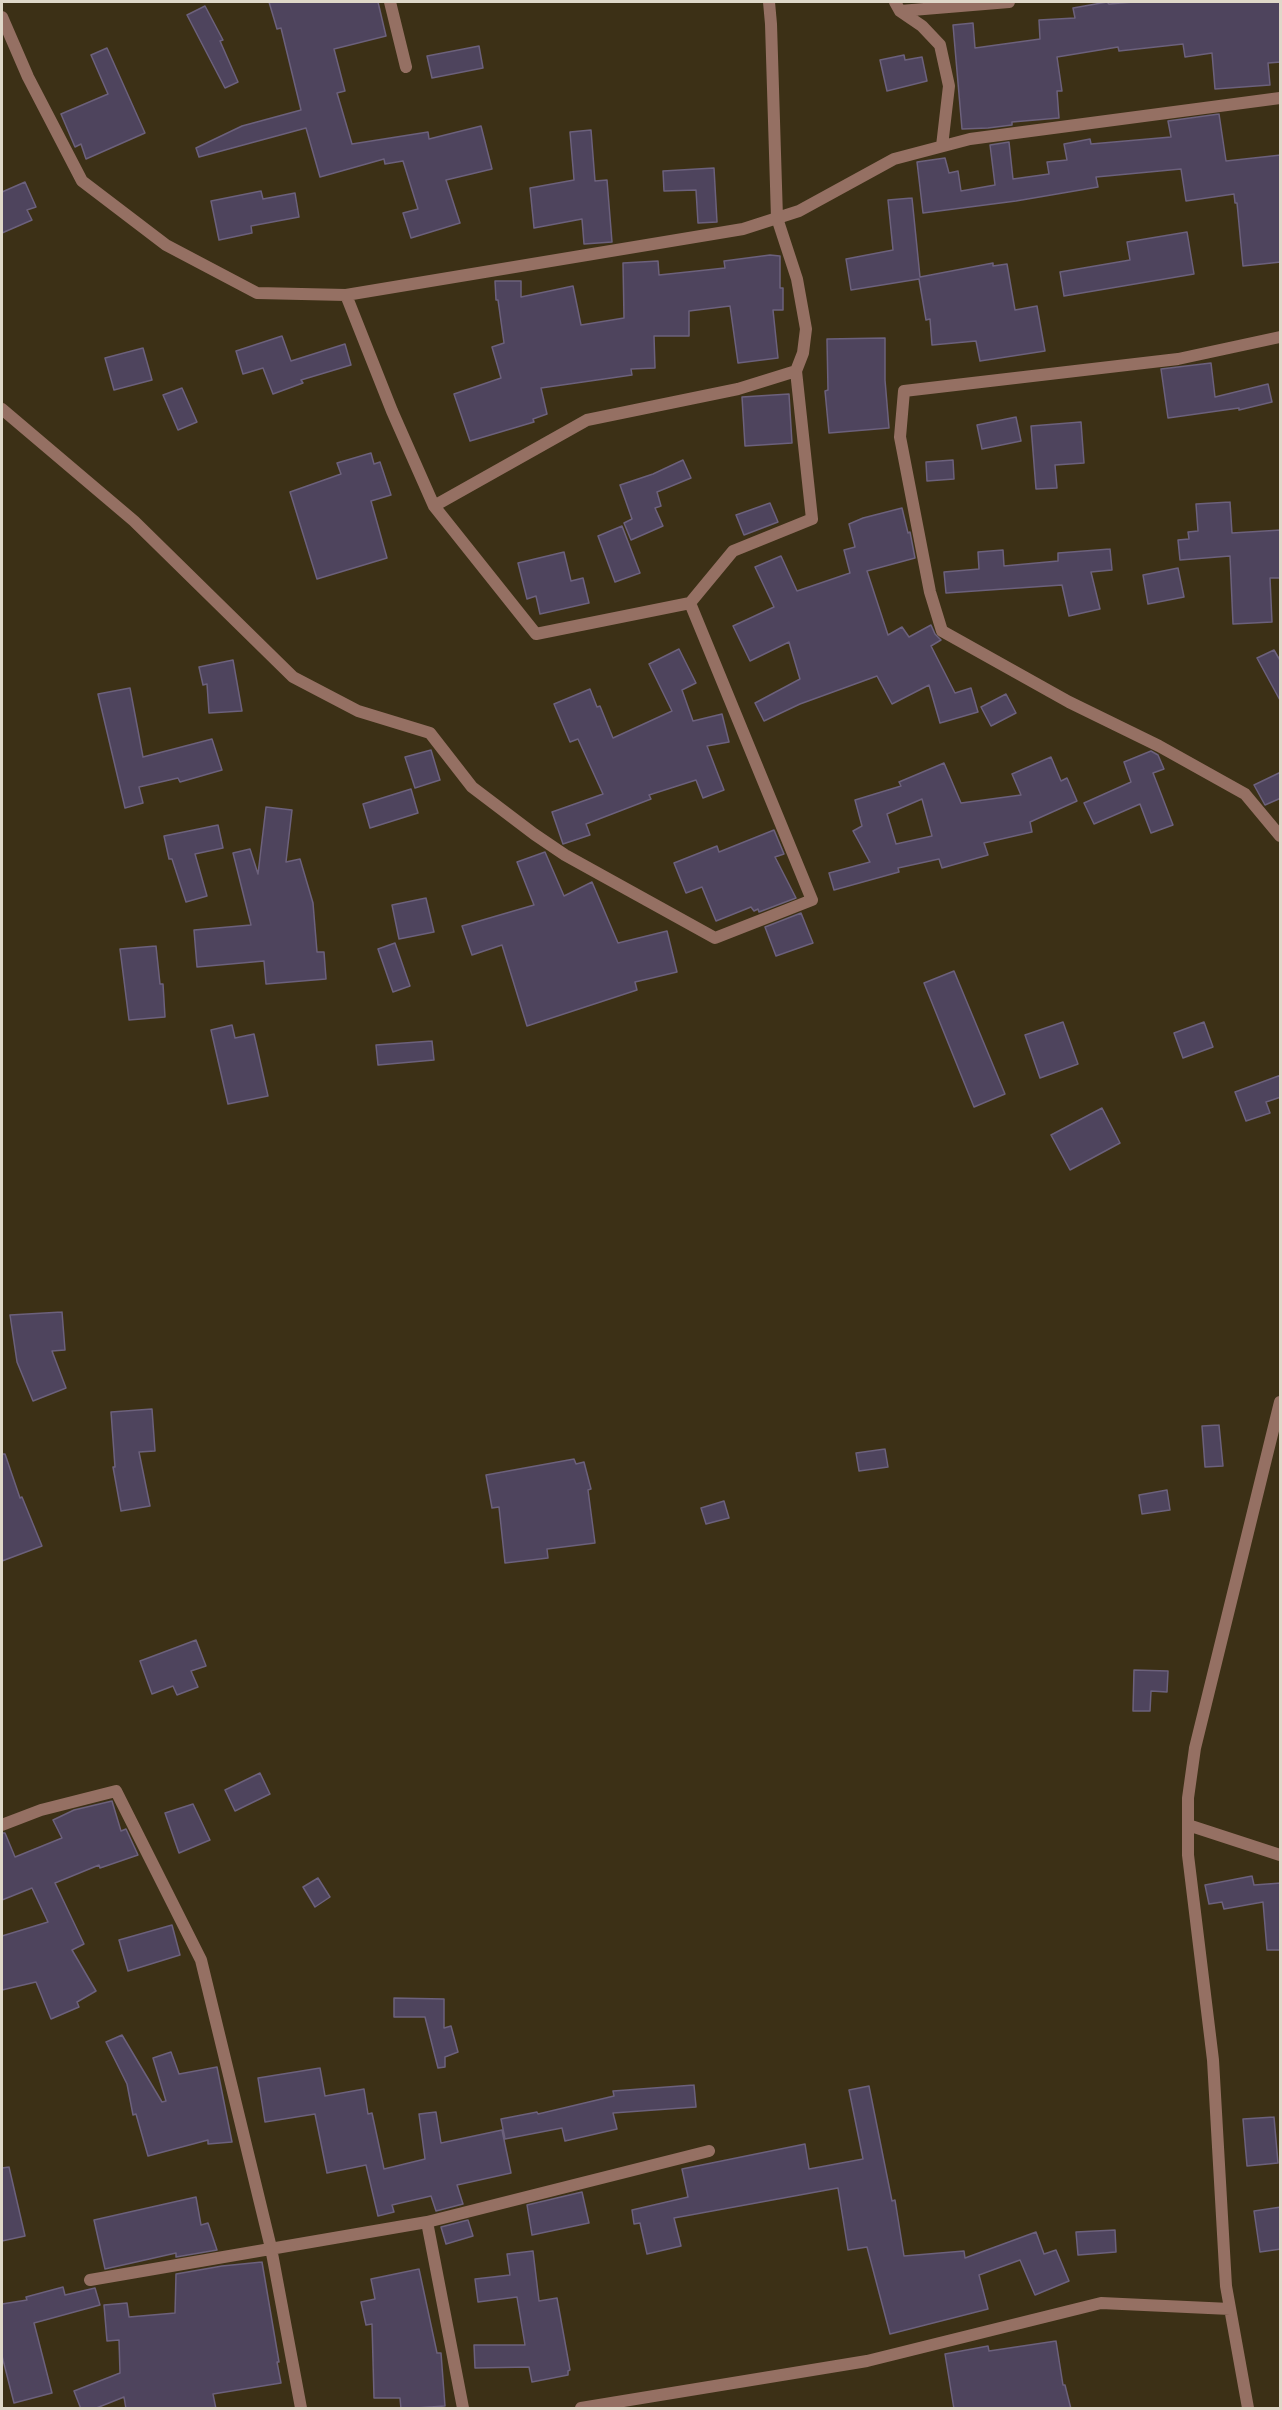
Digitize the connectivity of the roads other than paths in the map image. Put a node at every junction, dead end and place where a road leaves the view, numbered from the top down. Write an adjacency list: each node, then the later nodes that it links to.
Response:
1 (390, 2): 6 (street)
2 (769, 2): 9 (street)
3 (1010, 2): 4 (street)
4 (897, 6): 8 (street)
5 (2, 17): 10 (street)
6 (406, 67)
7 (1281, 98): 8 (street)
8 (942, 146): 9 (street)
9 (777, 218): 10 (street); 12 (street)
10 (346, 296): 14 (street)
11 (1281, 337): 16 (street)
12 (796, 372): 14 (street); 15 (street)
13 (2, 409): 15 (street)
14 (434, 506): 15 (street)
15 (690, 603)
16 (1281, 836)
17 (1281, 1402): 19 (street)
18 (2, 1825): 23 (street)
19 (1188, 1826): 20 (street); 25 (street)
20 (1281, 1855)
21 (709, 2151): 22 (street)
22 (427, 2222): 23 (street); 27 (street)
23 (270, 2248): 24 (street); 26 (street)
24 (90, 2280)
25 (1230, 2309): 28 (street); 29 (street)
26 (301, 2409)
27 (463, 2409)
28 (581, 2409)
29 (1248, 2409)

